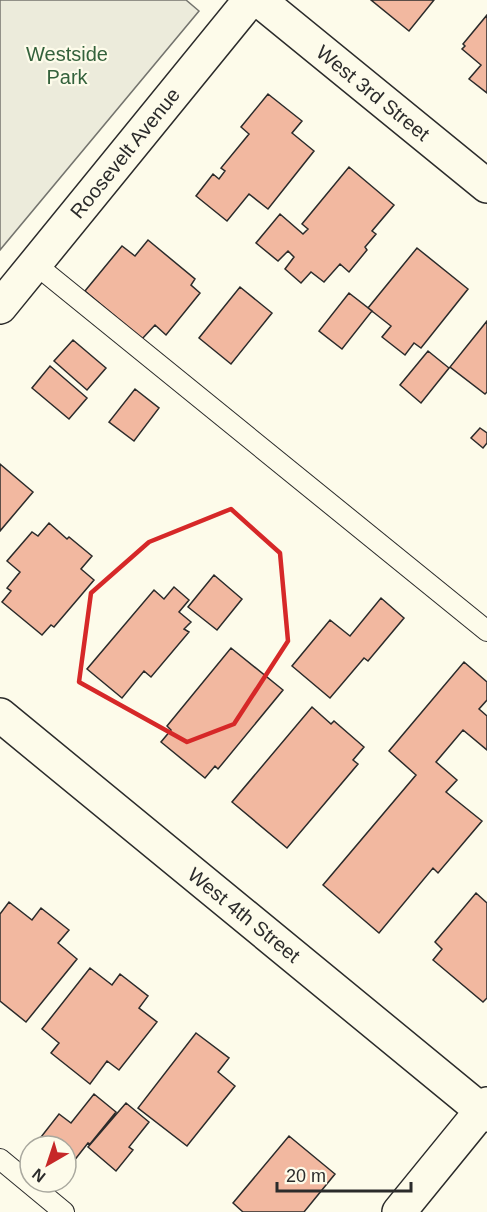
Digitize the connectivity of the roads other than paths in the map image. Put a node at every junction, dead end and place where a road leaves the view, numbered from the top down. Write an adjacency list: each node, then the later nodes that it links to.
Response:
1 (250, 0): 4 (street, Roosevelt Avenue)
2 (259, 0): 3 (street, West 3rd Street)
3 (487, 186)
4 (34, 264): 5 (street, Roosevelt Avenue); 6 (lane)
5 (0, 307)
6 (487, 631)
7 (0, 715): 8 (street, West 4th Street)
8 (485, 1109): 11 (street)
9 (0, 1159): 10 (lane)
10 (64, 1212)
11 (399, 1212)

